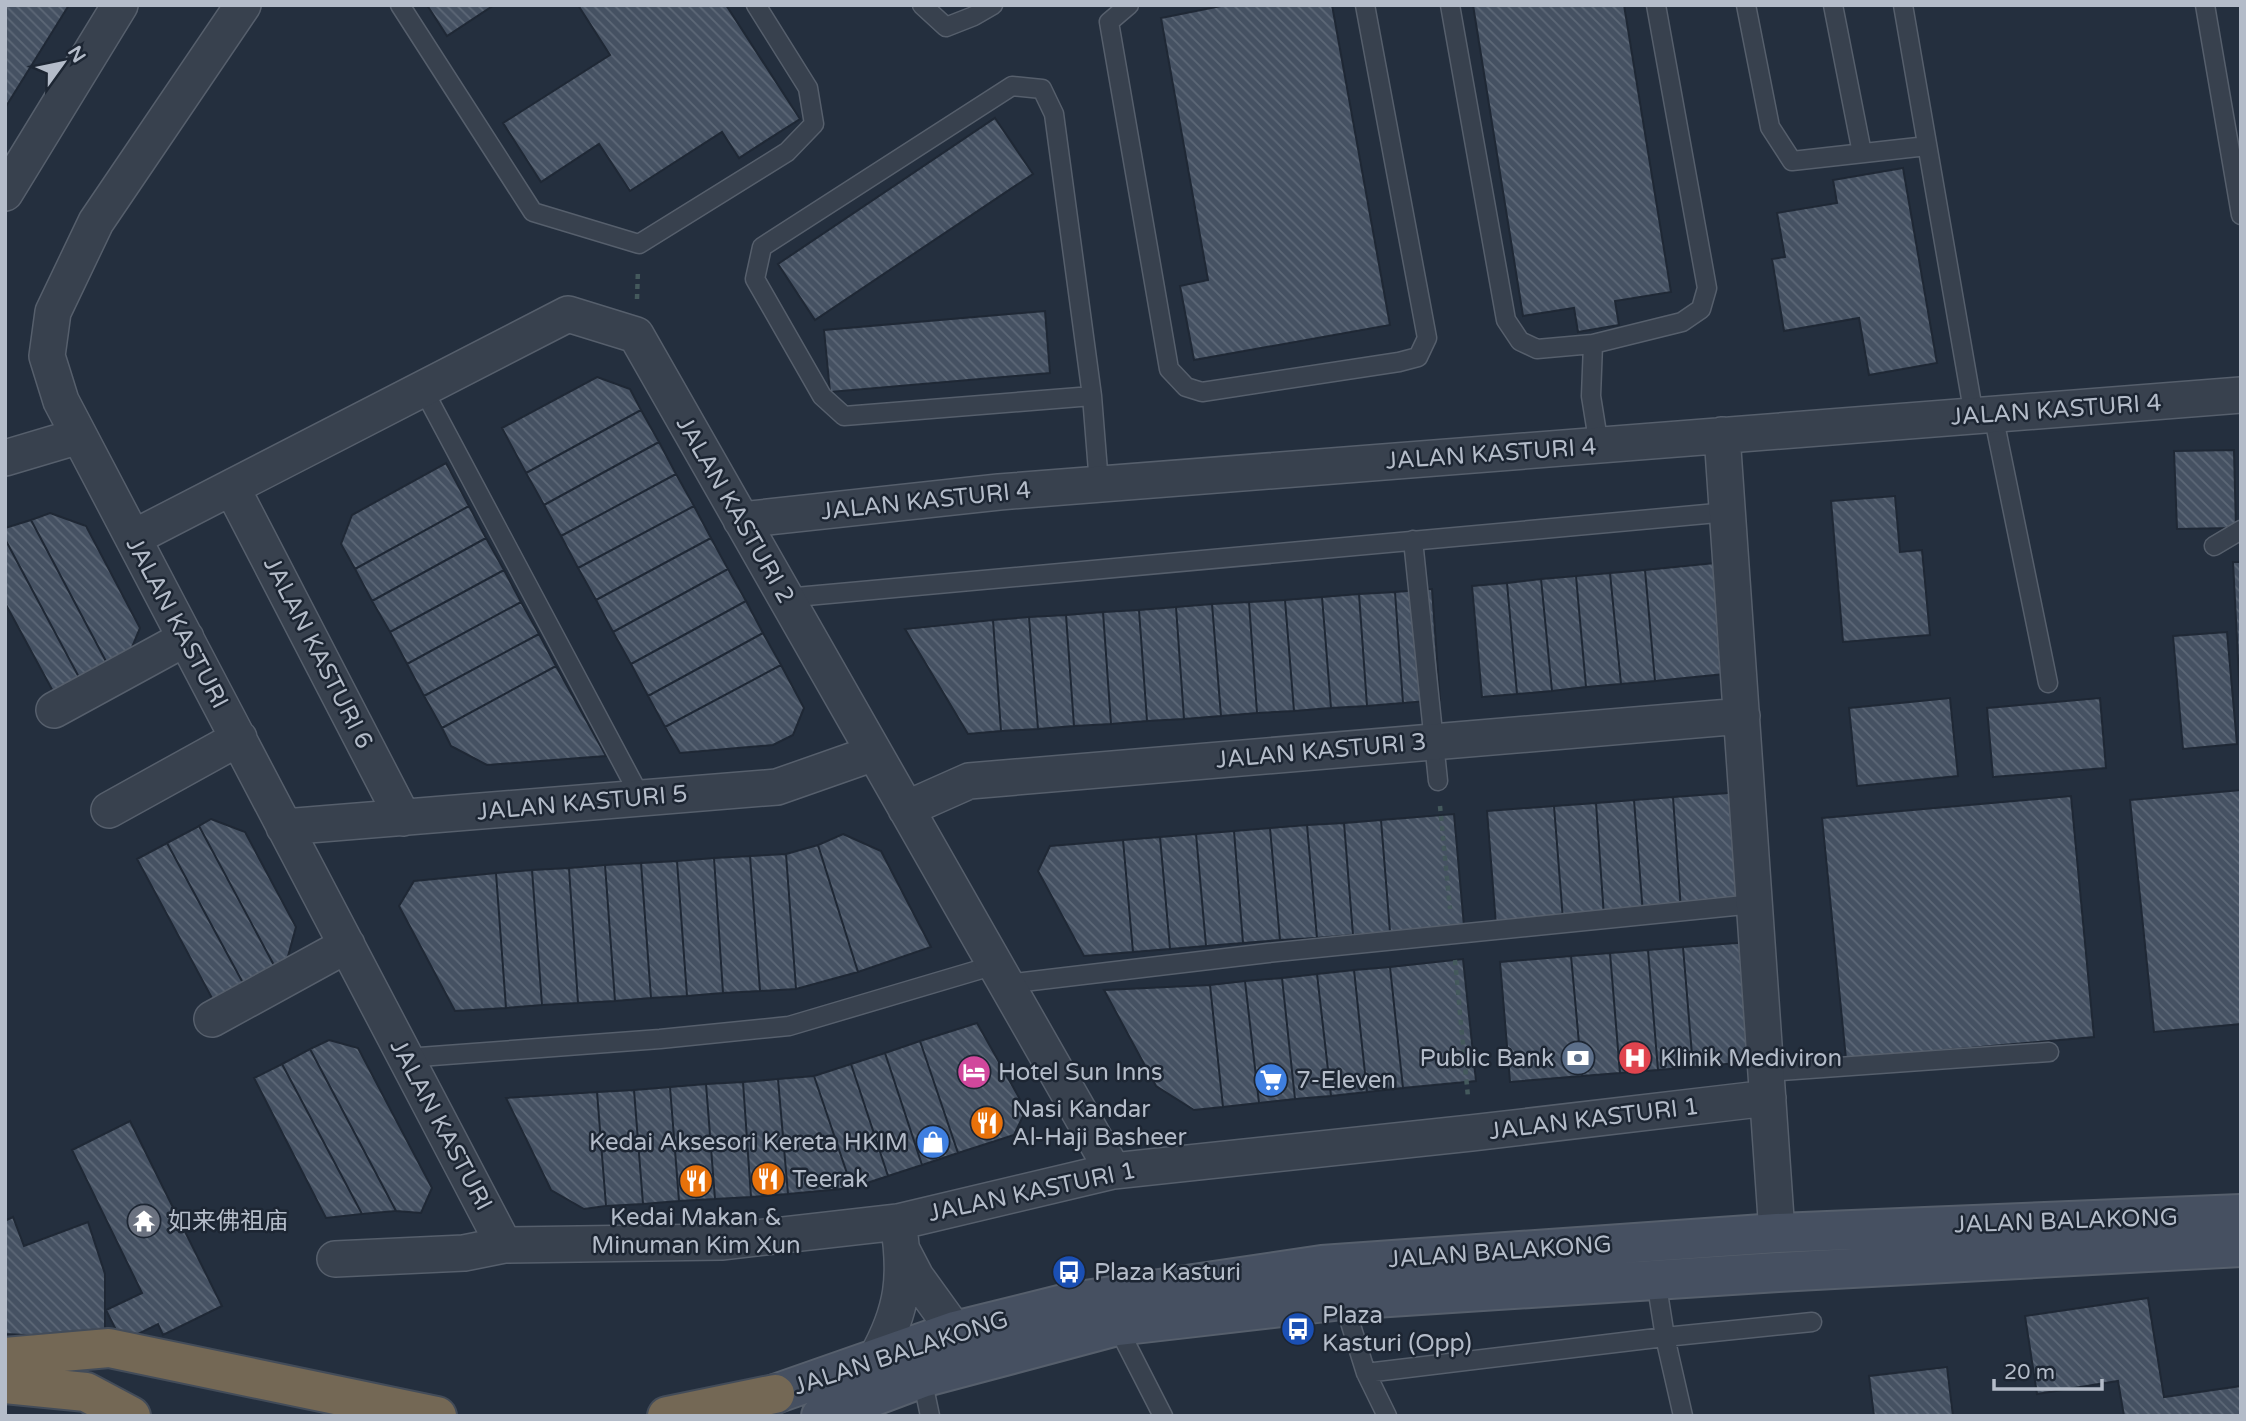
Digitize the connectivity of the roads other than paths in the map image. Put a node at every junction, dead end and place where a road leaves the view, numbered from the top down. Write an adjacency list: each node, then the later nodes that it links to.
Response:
1 (120, 5): 17 (street)
2 (243, 5): 25 (street, JALAN KASTURI)
3 (400, 5): 4 (lane)
4 (756, 5)
5 (922, 5): 6 (lane)
6 (993, 5)
7 (1129, 5): 8 (lane)
8 (1365, 5)
9 (1450, 5): 19 (lane)
10 (1656, 5): 19 (lane)
11 (1746, 5): 16 (lane)
12 (1833, 5): 16 (lane)
13 (1903, 5): 15 (lane)
14 (2205, 5): 18 (lane)
15 (1927, 146): 16 (lane); 23 (lane)
16 (1862, 153)
17 (5, 193)
18 (2241, 215)
19 (1592, 344): 26 (lane)
20 (423, 389): 29 (street); 31 (street, JALAN KASTURI 2); 45 (lane)
21 (2241, 395): 23 (street, JALAN KASTURI 4)
22 (1092, 397): 22 (lane); 28 (lane)
23 (1984, 415): 24 (street, JALAN KASTURI 4); 38 (lane)
24 (1722, 435): 26 (street, JALAN KASTURI 4); 30 (street)
25 (79, 436): 27 (street); 33 (street, JALAN KASTURI)
26 (1599, 446): 28 (street, JALAN KASTURI 4)
27 (5, 458)
28 (1098, 484): 31 (street, JALAN KASTURI 4)
29 (232, 488): 33 (street); 48 (street, JALAN KASTURI 6)
30 (1728, 512): 34 (lane); 40 (street)
31 (741, 520): 36 (street, JALAN KASTURI 2)
32 (2241, 530): 35 (lane)
33 (132, 538): 37 (street, JALAN KASTURI)
34 (1413, 540): 36 (lane); 42 (lane)
35 (2214, 545)
36 (785, 597): 43 (street, JALAN KASTURI 2)
37 (186, 638): 39 (street); 41 (street, JALAN KASTURI)
38 (2048, 684)
39 (54, 710)
40 (1742, 716): 42 (street, JALAN KASTURI 3); 50 (street)
41 (239, 738): 47 (street); 49 (street, JALAN KASTURI)
42 (1434, 742): 44 (lane); 46 (street, JALAN KASTURI 3)
43 (874, 753): 45 (street, JALAN KASTURI 5); 46 (street, JALAN KASTURI 2)
44 (1438, 781)
45 (641, 798): 48 (street, JALAN KASTURI 5)
46 (906, 809): 52 (street, JALAN KASTURI 2)
47 (109, 810)
48 (403, 818): 49 (street, JALAN KASTURI 5)
49 (285, 827): 51 (street, JALAN KASTURI)
50 (1754, 904): 52 (lane); 56 (street)
51 (346, 944): 53 (street); 55 (street, JALAN KASTURI)
52 (1001, 974): 55 (lane); 57 (street, JALAN KASTURI 2)
53 (212, 1019)
54 (2049, 1052): 56 (lane)
55 (406, 1058): 61 (street, JALAN KASTURI)
56 (1767, 1085): 57 (street, JALAN KASTURI 1); 59 (street)
57 (1113, 1171): 60 (street, JALAN KASTURI 1)
58 (2241, 1214): 59 (street, JALAN BALAKONG)
59 (1777, 1233): 64 (street); 69 (street, JALAN BALAKONG)
60 (900, 1237): 61 (street, JALAN KASTURI 1); 69 (street); 72 (street)
61 (504, 1245): 63 (street, JALAN KASTURI 1)
62 (2241, 1247): 64 (street, JALAN BALAKONG)
63 (335, 1259)
64 (1778, 1272): 65 (street, JALAN BALAKONG)
65 (1656, 1280): 66 (street, JALAN BALAKONG); 70 (lane)
66 (1343, 1300): 68 (street, JALAN BALAKONG); 73 (lane)
67 (1812, 1322): 70 (lane)
68 (1117, 1326): 74 (street, JALAN BALAKONG); 82 (lane)
69 (955, 1331): 72 (street, JALAN BALAKONG)
70 (1665, 1337): 73 (lane); 84 (lane)
71 (5, 1357): 78 (highway)
72 (876, 1358): 76 (street, JALAN BALAKONG)
73 (1366, 1373): 83 (lane)
74 (922, 1378): 80 (street, JALAN BALAKONG); 81 (lane)
75 (5, 1384): 77 (highway)
76 (775, 1394): 79 (highway)
77 (131, 1416)
78 (437, 1416)
79 (667, 1416)
80 (821, 1416)
81 (930, 1416)
82 (1163, 1416)
83 (1387, 1416)
84 (1683, 1416)

